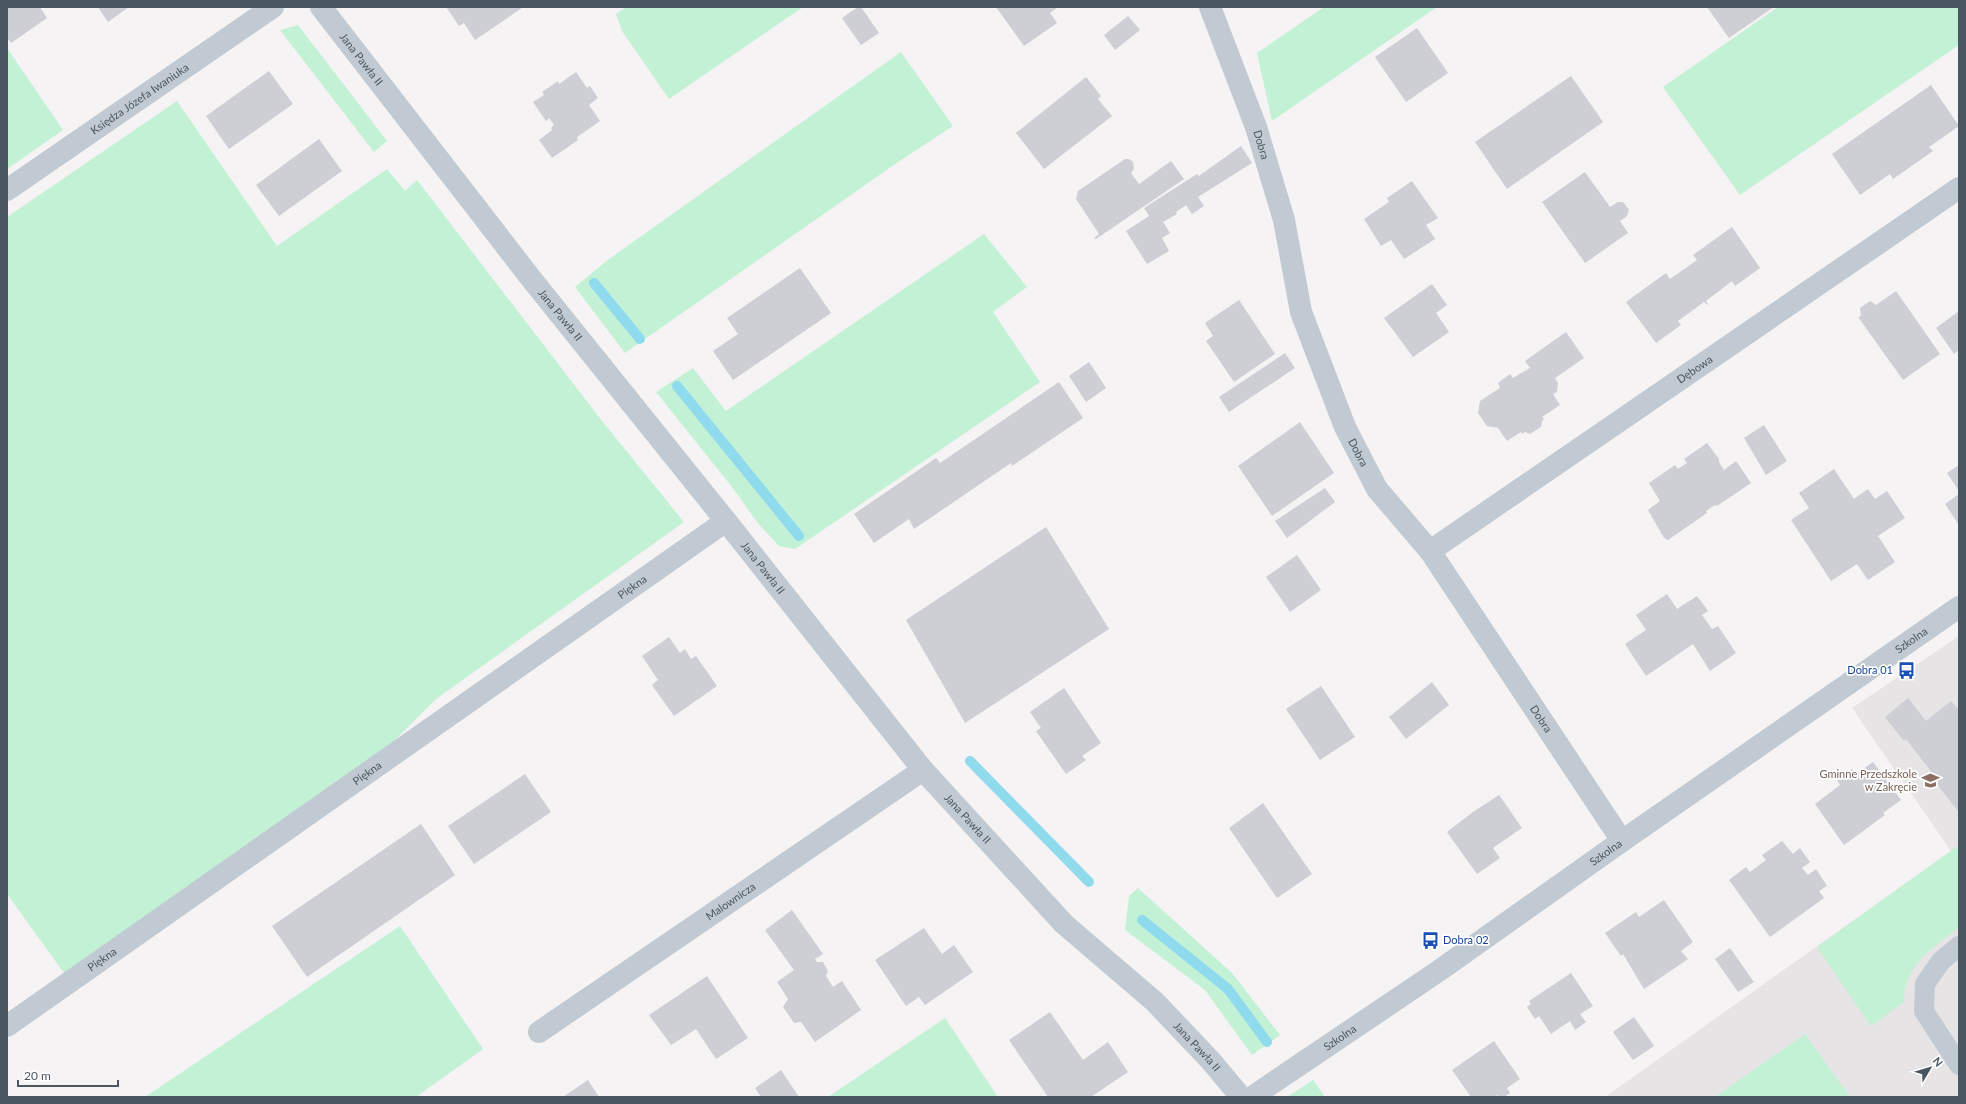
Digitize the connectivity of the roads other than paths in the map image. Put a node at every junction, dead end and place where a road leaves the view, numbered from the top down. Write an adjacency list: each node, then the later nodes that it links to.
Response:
1 (273, 7): 5 (street, Księdza Józefa Iwaniuka)
2 (321, 7): 6 (street, Jana Pawła II)
3 (1210, 7): 7 (street, Dobra)
4 (1959, 188): 7 (street, Dębowa)
5 (7, 190)
6 (726, 521): 9 (street, Jana Pawła II); 12 (street, Piękna)
7 (1430, 551): 10 (street, Dobra)
8 (1959, 607): 10 (street, Szkolna)
9 (923, 770): 13 (street, Malownicza); 15 (street, Jana Pawła II)
10 (1622, 841): 16 (street, Szkolna)
11 (1959, 946): 14 (lane)
12 (7, 1026)
13 (539, 1032)
14 (1959, 1064)
15 (1241, 1097)
16 (1252, 1097)

